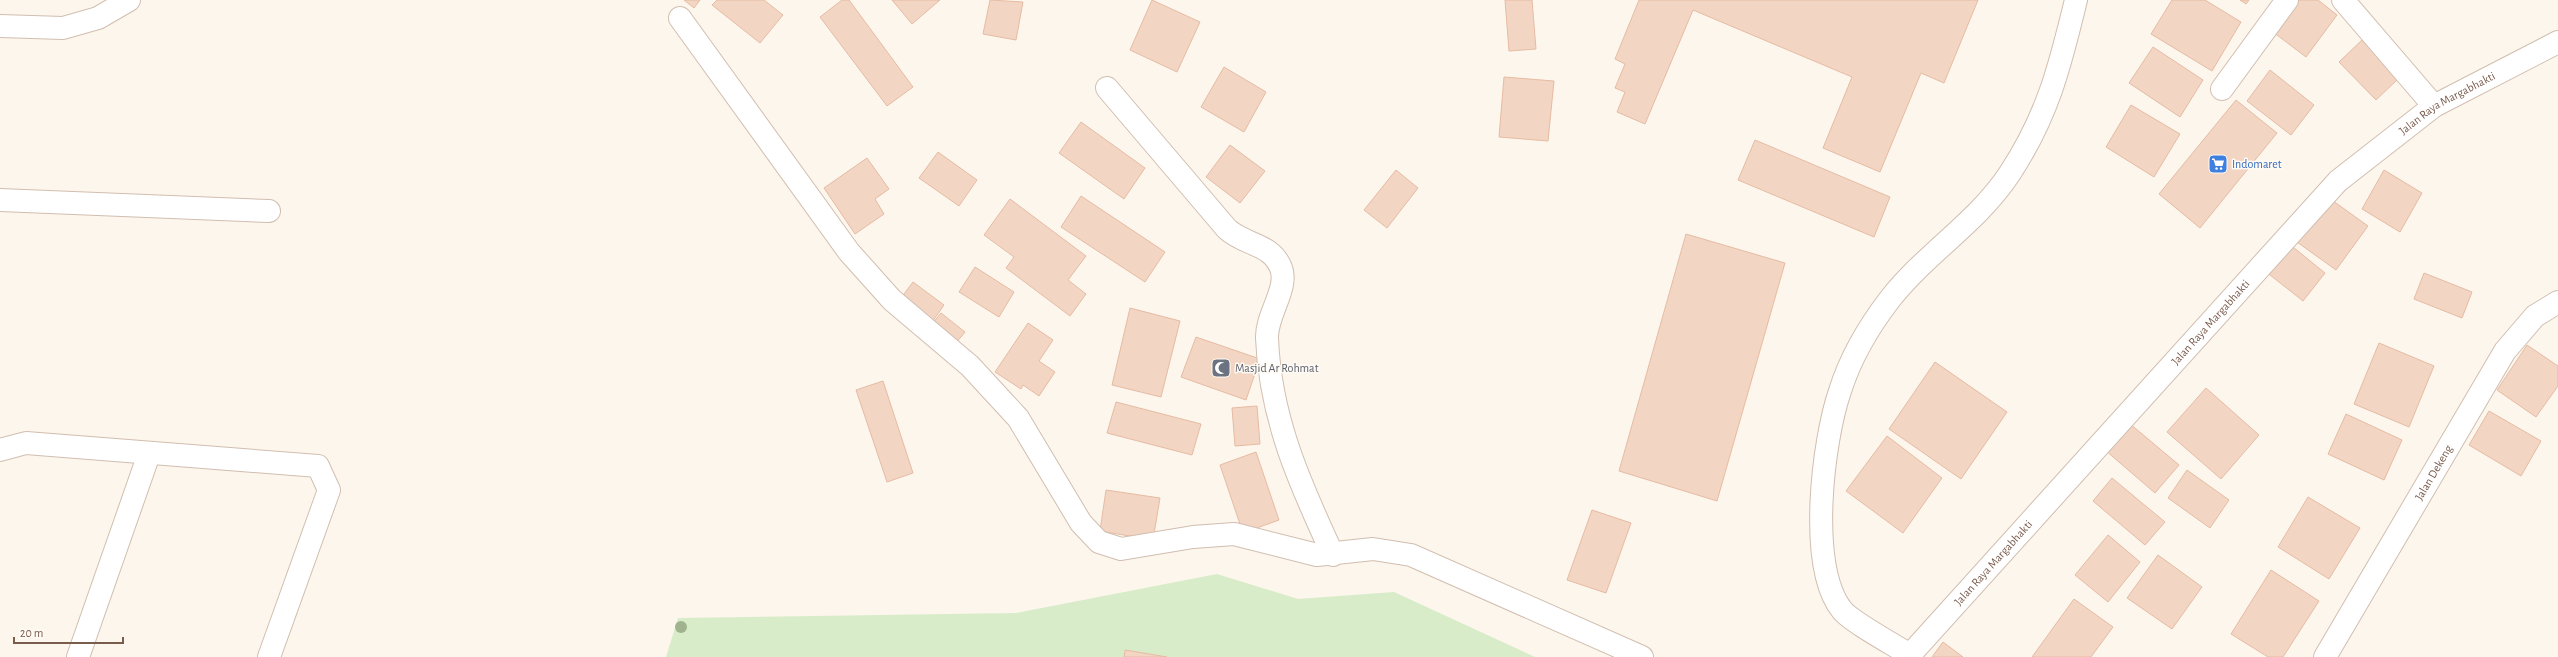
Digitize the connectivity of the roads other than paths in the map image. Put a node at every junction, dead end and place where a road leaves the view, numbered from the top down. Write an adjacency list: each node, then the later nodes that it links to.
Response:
1 (129, 0): 6 (street)
2 (2076, 0): 17 (street)
3 (2287, 0): 9 (street)
4 (2343, 0): 10 (street)
5 (680, 18): 16 (street)
6 (0, 26)
7 (2558, 42): 10 (street, Jalan Raya Margabhakti)
8 (1107, 88): 16 (street)
9 (2222, 89)
10 (2434, 106): 17 (street, Jalan Raya Margabhakti)
11 (0, 200): 12 (street)
12 (269, 211)
13 (2558, 302): 21 (street, Jalan Dekeng)
14 (0, 450): 15 (street)
15 (149, 454): 18 (street); 19 (street)
16 (1333, 555): 20 (street)
17 (1909, 656)
18 (78, 657)
19 (269, 657)
20 (1642, 657)
21 (2325, 657)

